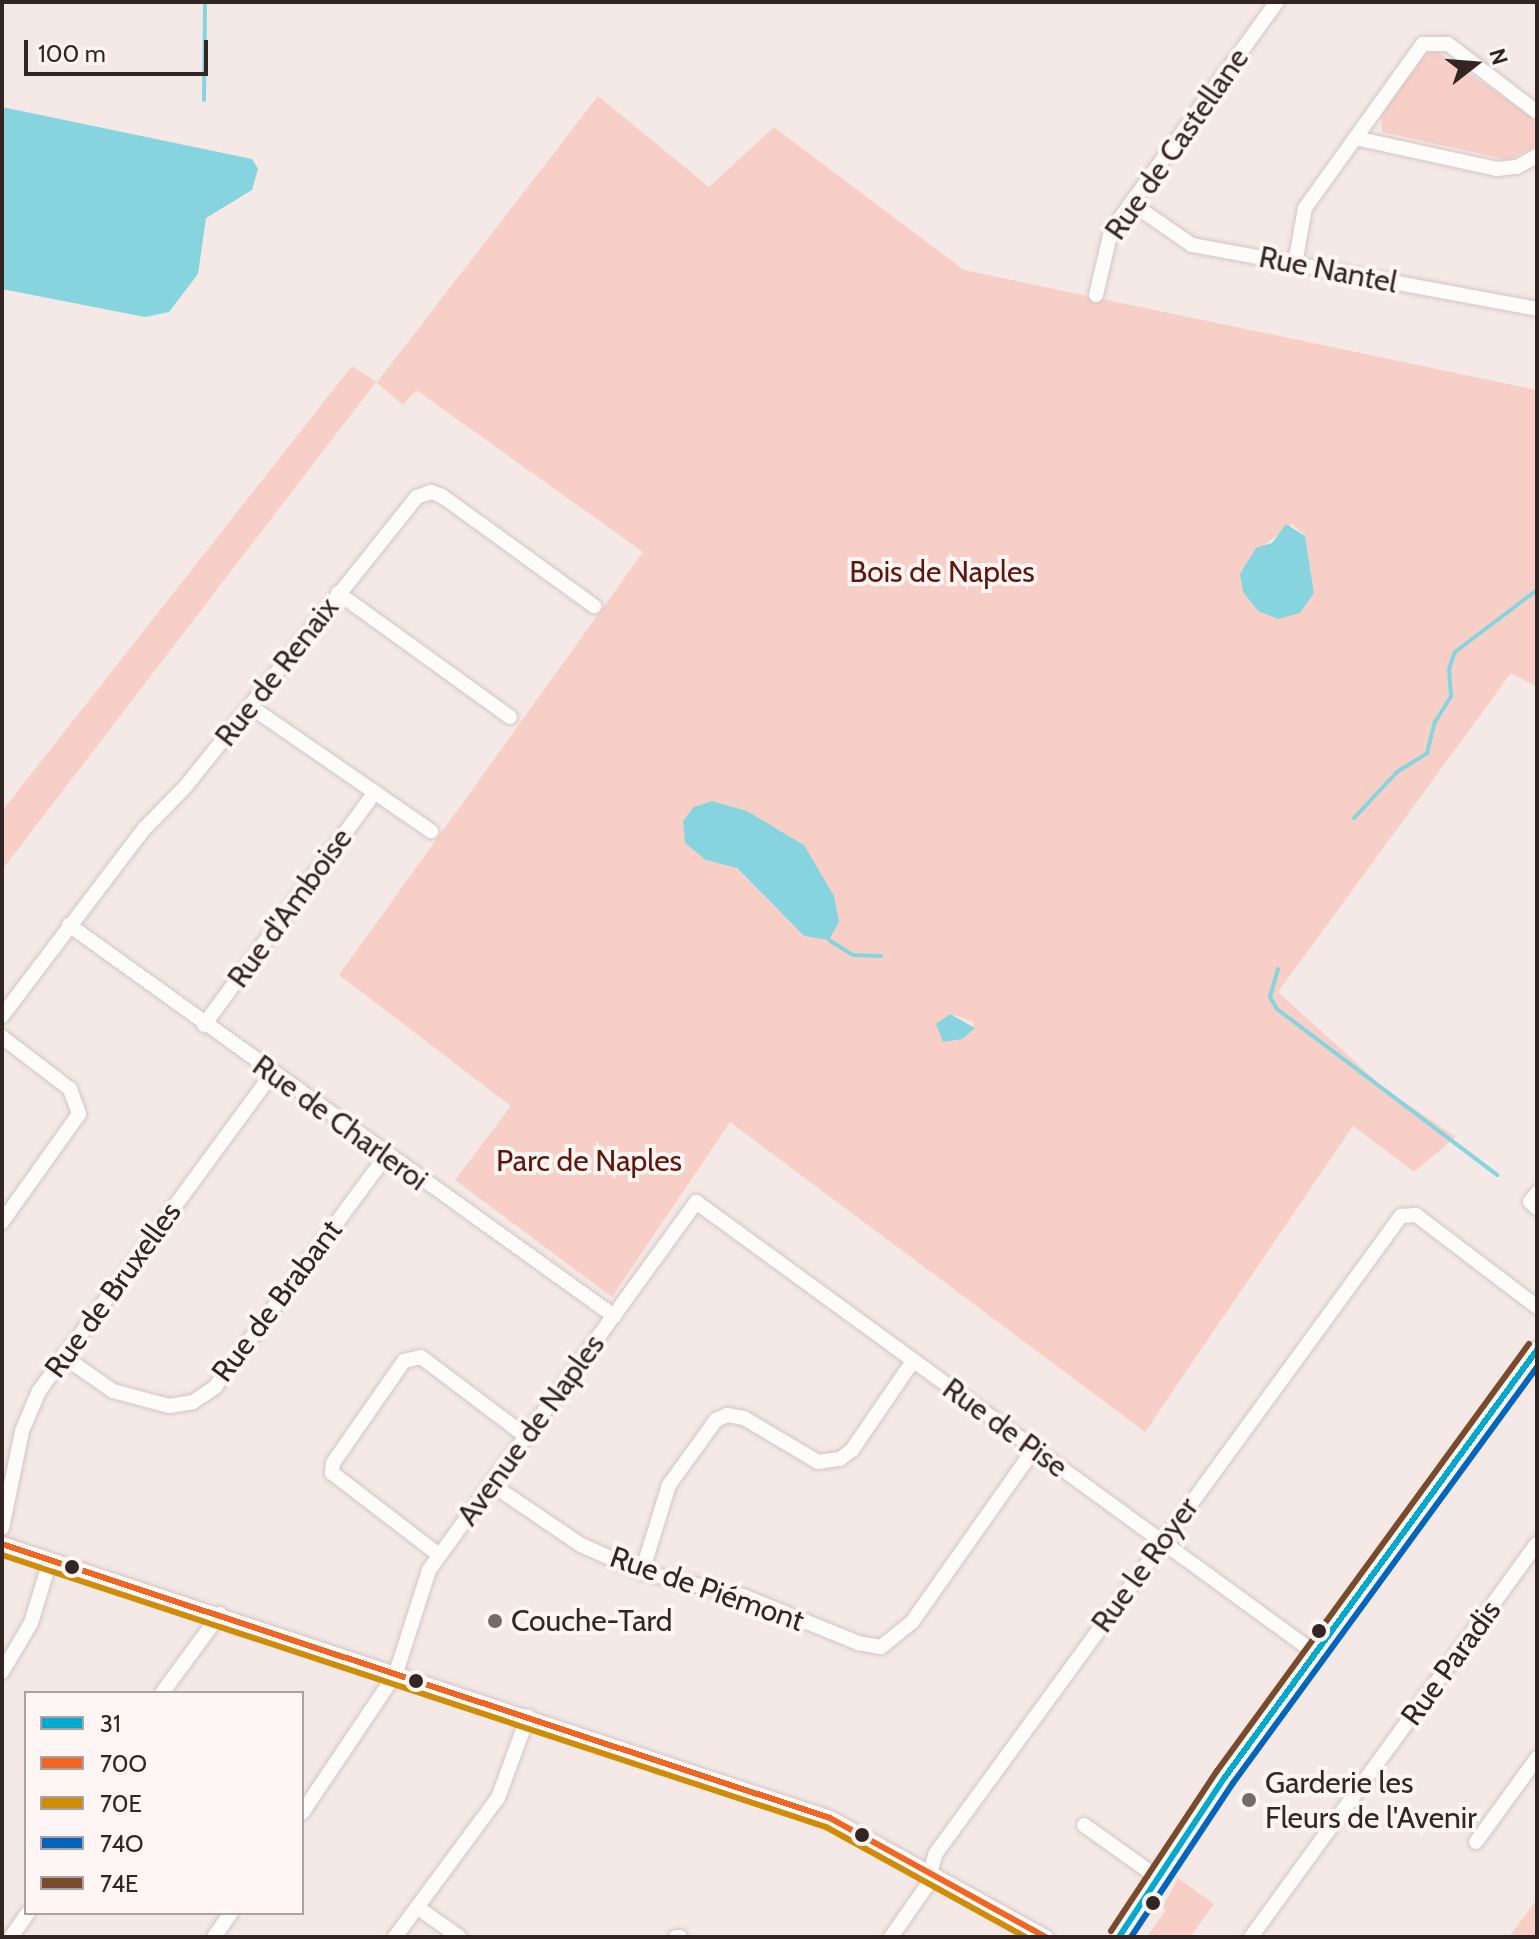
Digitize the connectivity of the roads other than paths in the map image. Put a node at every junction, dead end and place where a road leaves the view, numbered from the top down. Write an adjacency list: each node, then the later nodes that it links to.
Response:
1 (1277, 2): 5 (street, Rue de Castellane)
2 (1537, 112): 3 (street)
3 (1355, 138): 4 (street); 6 (street)
4 (1537, 156)
5 (1131, 203): 6 (street, Rue Nantel); 7 (street, Rue de Castellane)
6 (1295, 264): 8 (street, Rue Nantel)
7 (1096, 295)
8 (1537, 309)
9 (338, 593): 10 (street, Rue de Renaix); 11 (street, Rue de Renaix); 12 (street)
10 (594, 606)
11 (251, 707): 13 (street); 15 (street, Rue de Renaix)
12 (510, 717)
13 (375, 792): 14 (street); 17 (street, Rue d'Amboise)
14 (431, 831)
15 (69, 925): 16 (street, Rue de Renaix); 17 (street, Rue de Charleroi)
16 (2, 1016)
17 (204, 1025): 19 (street, Rue de Charleroi)
18 (2, 1037): 22 (street)
19 (272, 1074): 20 (street, Rue de Charleroi); 26 (street, Rue de Bruxelles)
20 (385, 1157): 24 (street, Rue de Charleroi); 26 (street, Rue de Brabant)
21 (696, 1202): 24 (street, Avenue de Naples); 27 (street, Rue de Pise)
22 (2, 1222)
23 (1537, 1307): 32 (street, Rue le Royer)
24 (614, 1316): 28 (street, Avenue de Naples)
25 (1537, 1350): 39 (main road)
26 (63, 1356): 31 (street, Rue de Bruxelles)
27 (913, 1361): 29 (street, Rue de Pise); 37 (street)
28 (527, 1437): 30 (street, Avenue de Naples); 35 (street)
29 (1034, 1449): 32 (street, Rue de Pise); 37 (street, Rue de Piémont)
30 (491, 1484): 35 (street, Avenue de Naples); 37 (street, Rue de Piémont)
31 (2, 1528)
32 (1162, 1542): 39 (street, Rue de Pise); 48 (street, Rue le Royer)
33 (2, 1544): 36 (street)
34 (1537, 1544): 60 (street, Rue Paradis)
35 (439, 1555): 41 (street, Avenue de Naples)
36 (50, 1561): 38 (street); 40 (street)
37 (642, 1572)
38 (220, 1614): 41 (street); 42 (street)
39 (1315, 1653): 49 (main road)
40 (2, 1672)
41 (396, 1673): 43 (street); 45 (street, Avenue de Naples)
42 (163, 1691)
43 (528, 1716): 48 (street); 50 (street)
44 (1537, 1758): 47 (street)
45 (304, 1810)
46 (1084, 1825): 49 (street)
47 (1476, 1842)
48 (931, 1872): 57 (street, Rue le Royer); 58 (street)
49 (1157, 1877): 59 (main road)
50 (417, 1907): 55 (street); 56 (street)
51 (27, 1915): 53 (street)
52 (230, 1915): 54 (street)
53 (11, 1937)
54 (214, 1937)
55 (395, 1937)
56 (459, 1937)
57 (891, 1937)
58 (1046, 1937)
59 (1119, 1937)
60 (1251, 1937)

